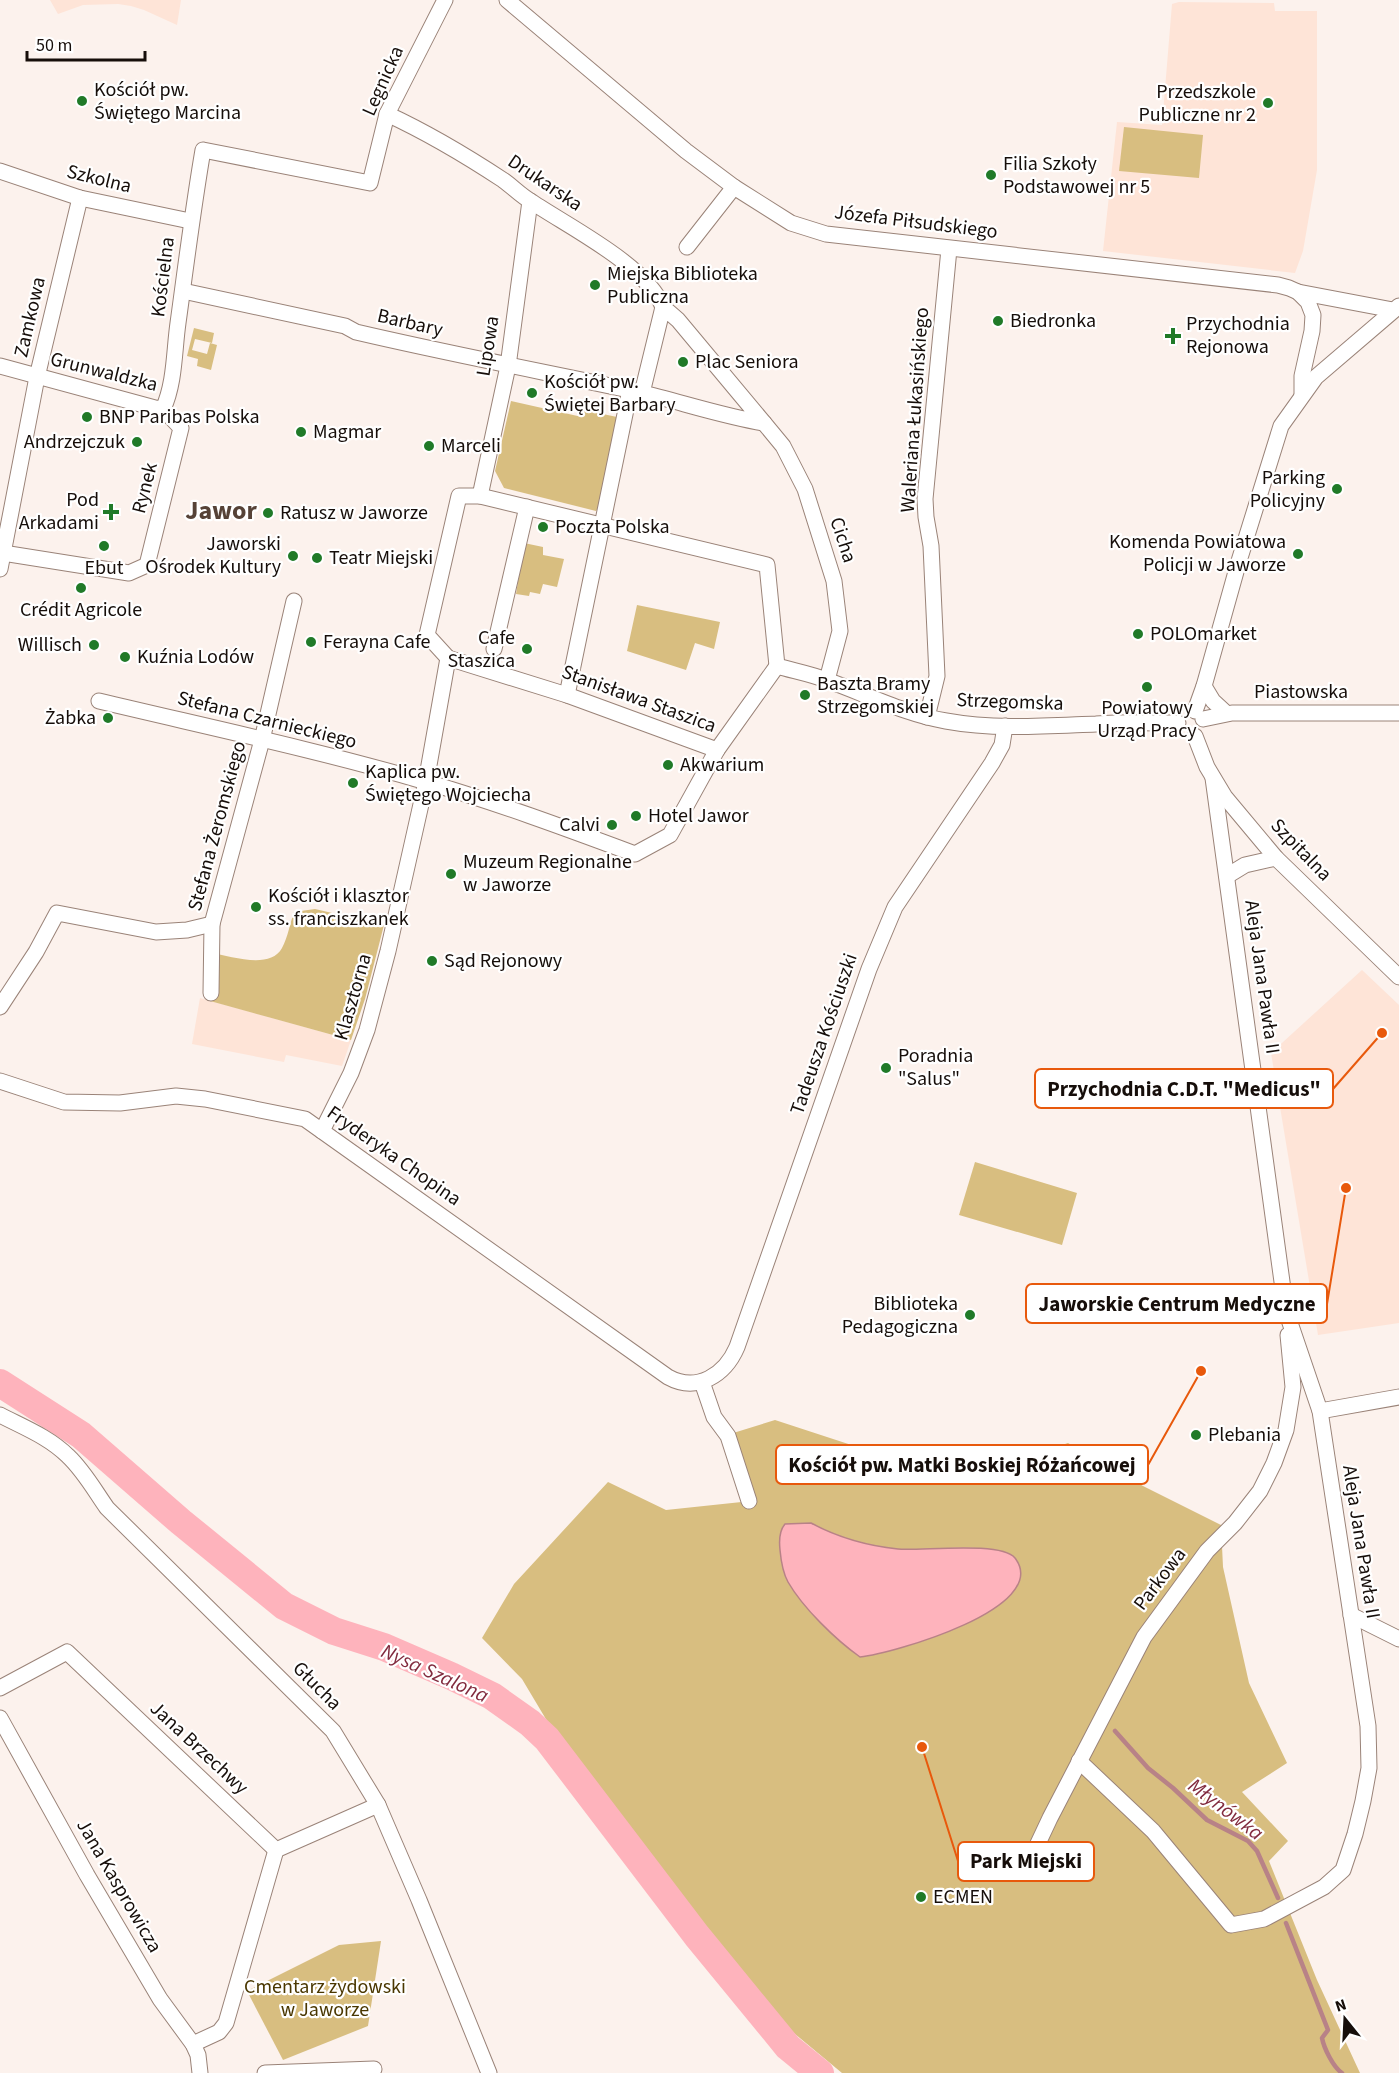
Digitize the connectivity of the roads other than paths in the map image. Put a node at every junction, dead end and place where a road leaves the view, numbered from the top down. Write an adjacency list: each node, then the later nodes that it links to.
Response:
1 (445, 0): 3 (street, Legnicka)
2 (507, 0): 6 (street, Józefa Piłsudskiego)
3 (387, 114): 4 (street, Legnicka); 8 (street, Drukarska)
4 (203, 150): 9 (street, Kościelna)
5 (0, 171): 7 (street, Szkolna)
6 (734, 186): 10 (street); 11 (street, Józefa Piłsudskiego)
7 (80, 198): 9 (street, Szkolna); 18 (street, Zamkowa)
8 (530, 201): 14 (street, Drukarska); 17 (street, Lipowa)
9 (190, 221): 12 (street, Kościelna)
10 (687, 247)
11 (949, 249): 13 (street, Józefa Piłsudskiego); 39 (street, Waleriana Łukasińskiego)
12 (183, 291): 17 (street, Barbary); 21 (street, Kościelna)
13 (1298, 292): 15 (street, Józefa Piłsudskiego); 20 (street)
14 (663, 307): 19 (street); 22 (street)
15 (1396, 308): 20 (street)
16 (0, 366): 18 (street, Grunwaldzka)
17 (508, 366): 19 (street, Barbary); 23 (street, Lipowa)
18 (37, 377): 21 (street, Grunwaldzka); 26 (street, Zamkowa)
19 (636, 392): 22 (street); 25 (street)
20 (1302, 395): 33 (street)
21 (164, 409): 26 (street, Rynek)
22 (764, 423): 32 (street, Cicha)
23 (480, 496): 24 (street); 30 (street)
24 (527, 507): 25 (street); 29 (street)
25 (601, 525): 31 (street); 34 (street)
26 (3, 553): 27 (street, Zamkowa)
27 (0, 569)
28 (294, 601): 43 (street, Stefana Żeromskiego)
29 (494, 649)
30 (448, 658): 34 (street, Stanisława Staszica); 46 (street, Klasztorna)
31 (777, 666): 32 (street, Strzegomska); 44 (street, Stanisława Staszica)
32 (827, 680): 39 (street, Strzegomska)
33 (1204, 686): 36 (street); 38 (street)
34 (567, 695): 44 (street, Stanisława Staszica)
35 (99, 701): 43 (street, Stefana Czarnieckiego)
36 (1226, 713): 37 (street, Piastowska); 38 (street, Piastowska)
37 (1399, 713)
38 (1199, 715): 40 (street); 42 (street)
39 (927, 717): 41 (street, Strzegomska)
40 (1178, 723): 41 (street, Strzegomska); 42 (street)
41 (1005, 726): 56 (street, Tadeusza Kościuszki)
42 (1195, 736): 45 (street, Szpitalna)
43 (262, 740): 46 (street, Stefana Czarnieckiego); 49 (street, Stefana Żeromskiego)
44 (717, 750): 46 (street, Stefana Czarnieckiego)
45 (1213, 778): 47 (street, Szpitalna); 48 (street, Aleja Jana Pawła II)
46 (426, 782): 54 (street, Klasztorna)
47 (1276, 858): 48 (street, Aleja Jana Pawła II); 50 (street, Szpitalna)
48 (1227, 876): 55 (street, Aleja Jana Pawła II)
49 (212, 924): 51 (street, Stefana Żeromskiego); 52 (street)
50 (1399, 977)
51 (211, 993)
52 (0, 1007)
53 (0, 1081): 54 (street, Fryderyka Chopina)
54 (322, 1131): 56 (street, Fryderyka Chopina)
55 (1286, 1311): 58 (street, Aleja Jana Pawła II); 65 (street, Parkowa)
56 (702, 1382): 60 (street)
57 (1399, 1397): 58 (street)
58 (1320, 1411): 61 (street, Aleja Jana Pawła II)
59 (0, 1415): 66 (street, Głucha)
60 (748, 1500)
61 (1351, 1615): 62 (street); 65 (street, Aleja Jana Pawła II)
62 (1399, 1639)
63 (0, 1688): 67 (street, Jana Brzechwy)
64 (0, 1718): 69 (street, Jana Kasprowicza)
65 (1079, 1761): 68 (street, Parkowa)
66 (378, 1805): 67 (street); 73 (street, Głucha)
67 (276, 1850): 69 (street)
68 (1026, 1869)
69 (193, 2044): 71 (street, Jana Kasprowicza)
70 (374, 2069): 72 (street)
71 (200, 2073)
72 (265, 2073)
73 (489, 2073)

